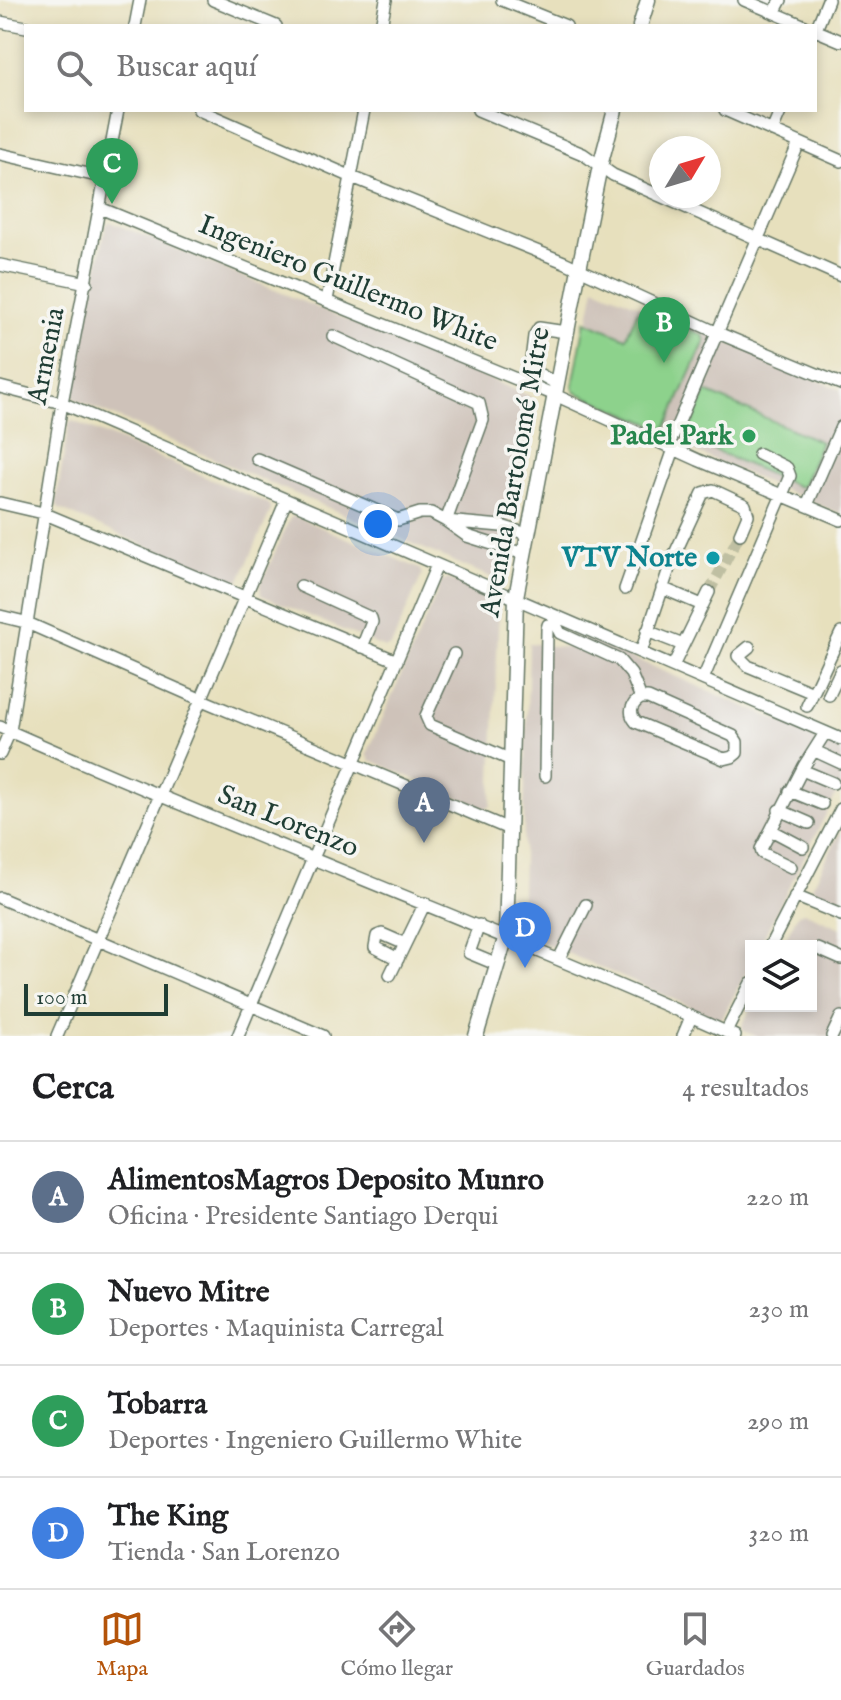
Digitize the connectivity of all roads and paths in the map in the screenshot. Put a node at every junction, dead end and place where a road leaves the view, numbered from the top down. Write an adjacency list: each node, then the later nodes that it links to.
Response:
1 (140, 0): 11 (street)
2 (213, 0): 12 (street)
3 (386, 0): 13 (street)
4 (502, 0): 14 (street)
5 (648, 0): 15 (main road)
6 (744, 0): 9 (street)
7 (781, 0): 9 (street)
8 (828, 0): 17 (street)
9 (774, 13): 16 (street)
10 (0, 22): 18 (street)
11 (135, 24)
12 (271, 24)
13 (381, 24)
14 (561, 24)
15 (641, 24)
16 (800, 24)
17 (817, 26)
18 (24, 27)
19 (817, 32): 20 (street)
20 (841, 41)
21 (118, 112): 34 (street, Armenia)
22 (204, 112): 33 (street)
23 (364, 112): 33 (street)
24 (483, 112): 32 (street)
25 (614, 112): 32 (main road, Avenida Bartolomé Mitre)
26 (729, 112): 28 (street)
27 (780, 112): 28 (street)
28 (772, 131): 29 (street)
29 (799, 143): 31 (street); 36 (street)
30 (0, 154): 34 (street)
31 (841, 161)
32 (600, 166): 36 (street); 38 (main road, Avenida Bartolomé Mitre)
33 (352, 177): 38 (street); 41 (street)
34 (106, 178): 35 (street, Armenia)
35 (100, 208): 40 (street, Armenia); 41 (street, Ingeniero Guillermo White)
36 (757, 241): 39 (street); 43 (street)
37 (0, 265): 40 (street)
38 (579, 269): 42 (main road, Avenida Bartolomé Mitre); 43 (street)
39 (841, 276)
40 (87, 283): 48 (street, Armenia)
41 (327, 300): 47 (street, Ingeniero Guillermo White)
42 (566, 332): 47 (main road, Avenida Bartolomé Mitre); 47 (street)
43 (718, 333): 45 (street); 50 (street)
44 (333, 336): 59 (street)
45 (841, 384)
46 (0, 387): 48 (street)
47 (556, 390): 50 (street, Ingeniero Guillermo White); 60 (main road, Avenida Bartolomé Mitre)
48 (62, 403): 54 (street); 57 (street, Armenia)
49 (841, 427): 56 (street)
50 (671, 448): 53 (street, Ingeniero Guillermo White); 66 (street)
51 (759, 454): 53 (street)
52 (257, 459): 59 (street)
53 (783, 495): 56 (street, Ingeniero Guillermo White); 84 (street)
54 (286, 501): 63 (street); 69 (street)
55 (0, 503): 57 (street)
56 (807, 505): 58 (street, Ingeniero Guillermo White)
57 (43, 513): 69 (street); 73 (street, Armenia)
58 (841, 520)
59 (446, 521): 60 (street); 62 (street)
60 (527, 534): 62 (main road, Avenida Bartolomé Mitre)
61 (740, 534): 65 (street)
62 (524, 554): 68 (main road, Avenida Bartolomé Mitre)
63 (437, 565): 68 (street); 81 (street)
64 (301, 586): 77 (street)
65 (662, 588): 70 (street); 74 (street)
66 (625, 589)
67 (709, 592): 70 (street)
68 (516, 597): 72 (street); 95 (main road, Avenida Bartolomé Mitre)
69 (243, 598): 77 (street); 88 (street)
70 (702, 605): 76 (street)
71 (0, 616): 73 (street)
72 (554, 619): 79 (street); 87 (street); 99 (street)
73 (25, 622): 88 (street); 90 (street, Armenia)
74 (647, 631): 76 (street); 79 (street)
75 (841, 633): 85 (street)
76 (683, 645): 82 (street)
77 (362, 647): 81 (street)
78 (749, 647): 85 (street)
79 (641, 652): 82 (street)
80 (454, 654): 95 (street)
81 (397, 661): 96 (street)
82 (673, 666): 84 (street)
83 (841, 670): 86 (street)
84 (703, 679): 91 (street)
85 (813, 693): 89 (street)
86 (829, 695)
87 (641, 698): 87 (street)
88 (202, 700): 96 (street); 102 (street)
89 (807, 706)
90 (5, 729): 94 (street, Armenia); 102 (street, San Lorenzo)
91 (825, 733): 92 (street); 93 (street)
92 (841, 739)
93 (815, 751): 97 (street); 98 (street)
94 (0, 754)
95 (511, 760): 107 (main road, Avenida Bartolomé Mitre)
96 (354, 762): 107 (street); 110 (street)
97 (841, 763)
98 (802, 770): 100 (street); 101 (street)
99 (545, 776)
100 (833, 783)
101 (790, 791): 103 (street); 105 (street)
102 (161, 798): 110 (street, San Lorenzo); 119 (street)
103 (822, 804)
104 (841, 809): 112 (street)
105 (779, 810): 106 (street); 108 (street)
106 (809, 823)
107 (509, 829): 118 (main road, Avenida Bartolomé Mitre)
108 (771, 830): 109 (street); 111 (street)
109 (803, 847)
110 (313, 857): 114 (street, San Lorenzo); 129 (street)
111 (791, 867)
112 (795, 896): 116 (street); 120 (street)
113 (0, 898): 119 (street)
114 (425, 903): 117 (street, San Lorenzo); 121 (street)
115 (586, 905): 124 (street)
116 (841, 915)
117 (479, 925): 118 (street, San Lorenzo); 126 (street)
118 (506, 936): 124 (street, San Lorenzo); 126 (main road, Avenida Bartolomé Mitre)
119 (101, 940): 129 (street); 133 (street)
120 (773, 940)
121 (405, 944): 123 (street); 123 (street)
122 (818, 949): 125 (street)
123 (398, 959): 127 (street)
124 (559, 959): 130 (street, San Lorenzo)
125 (841, 959)
126 (498, 965): 136 (main road, Avenida Bartolomé Mitre)
127 (390, 975)
128 (745, 998): 132 (street)
129 (251, 1005): 134 (street); 135 (street)
130 (691, 1017): 132 (street, San Lorenzo); 137 (street)
131 (841, 1017): 138 (street)
132 (730, 1034)
133 (57, 1036)
134 (238, 1036)
135 (323, 1036)
136 (476, 1036)
137 (683, 1036)
138 (832, 1036)

